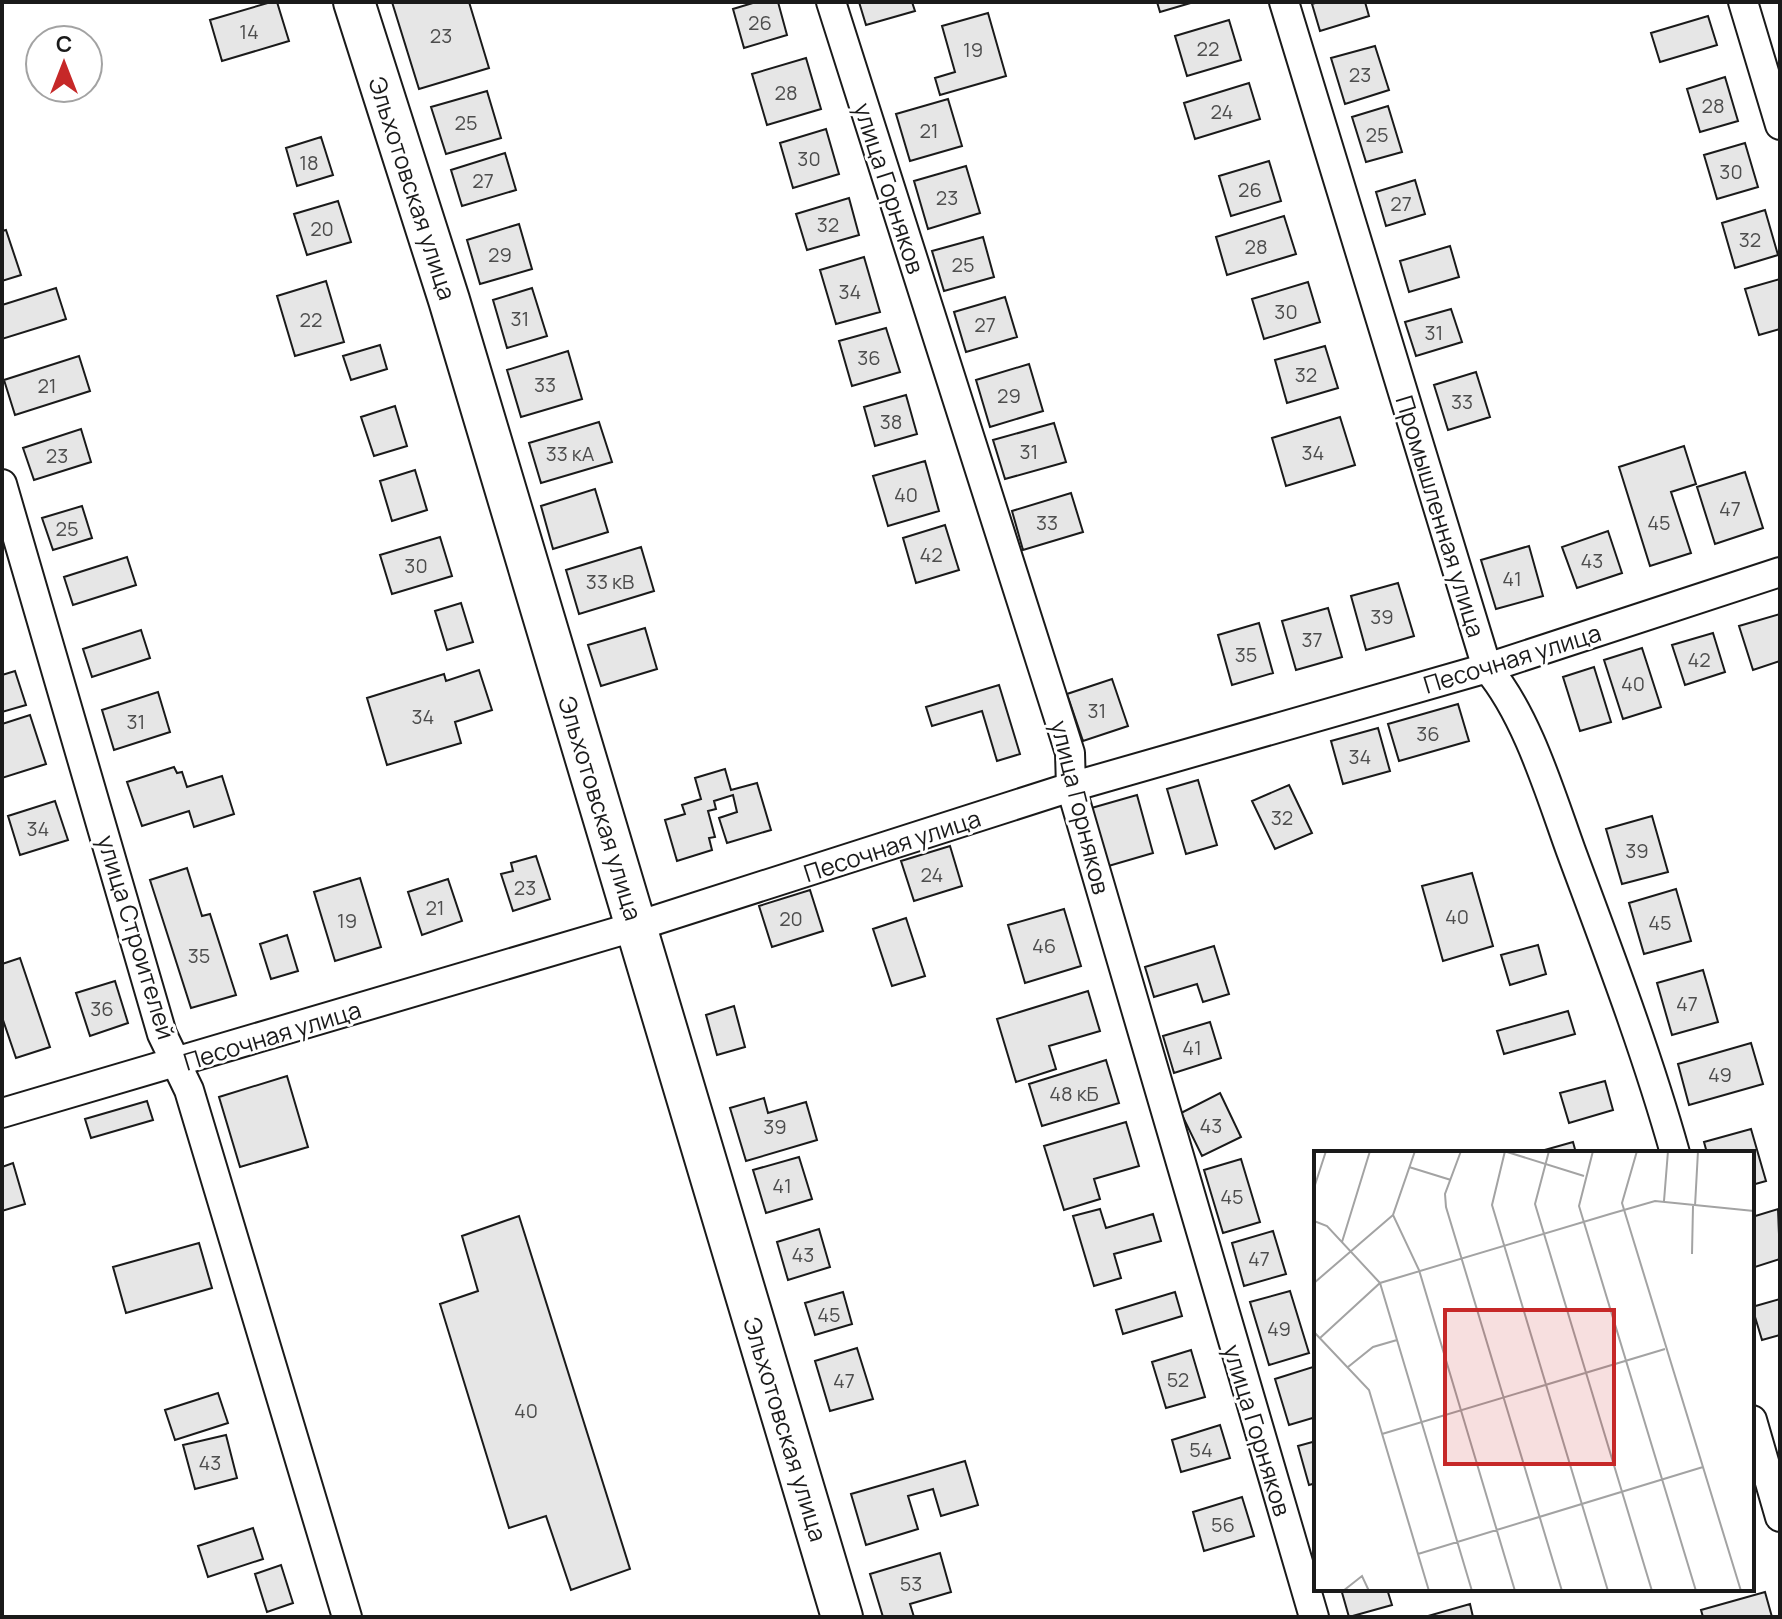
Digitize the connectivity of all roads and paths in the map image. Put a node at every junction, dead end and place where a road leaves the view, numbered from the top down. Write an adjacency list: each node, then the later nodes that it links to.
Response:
1 (354, 2): 10 (street, Эльхотовская улица)
2 (831, 2): 9 (street, улица Горняков)
3 (1284, 2): 8 (street, Промышленная улица)
4 (1743, 2): 5 (street)
5 (1780, 125)
6 (2, 484): 11 (street, улица Строителей)
7 (1780, 572): 8 (street, Песочная улица)
8 (1487, 668): 9 (street, Песочная улица); 13 (street, Промышленная улица)
9 (1071, 787): 10 (street, Песочная улица); 18 (street, улица Горняков)
10 (637, 926): 11 (street, Песочная улица); 17 (street, Эльхотовская улица)
11 (179, 1063): 12 (street, Песочная улица); 16 (street, улица Строителей)
12 (2, 1113)
13 (1674, 1151)
14 (1754, 1427): 15 (street)
15 (1780, 1517)
16 (347, 1617)
17 (842, 1617)
18 (1314, 1617)

